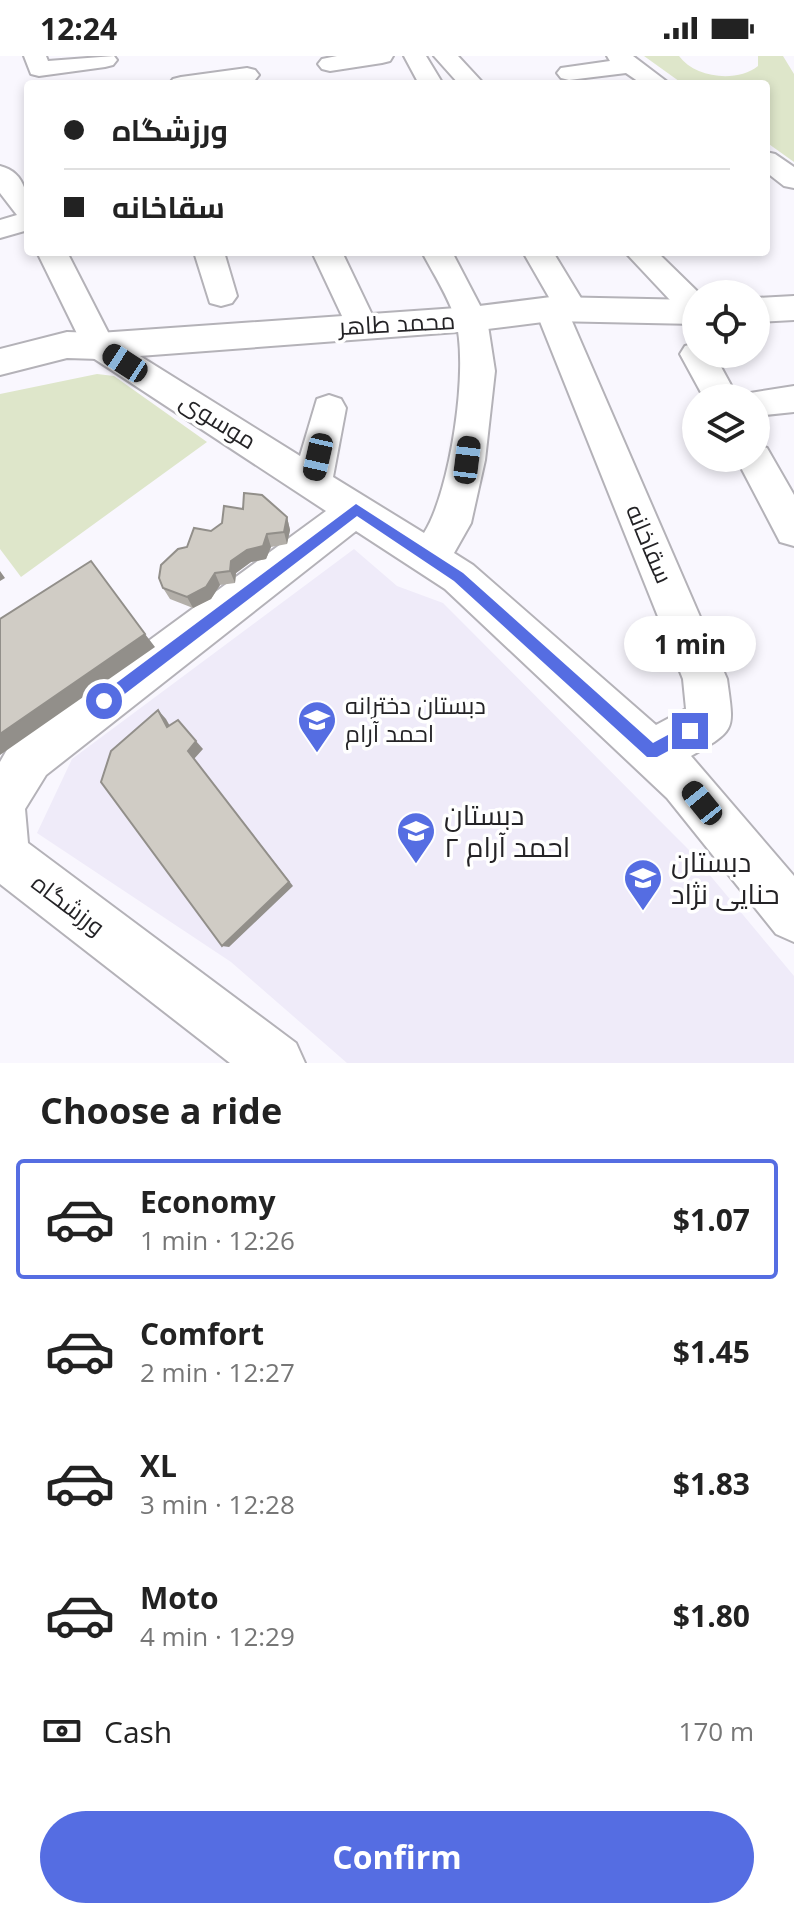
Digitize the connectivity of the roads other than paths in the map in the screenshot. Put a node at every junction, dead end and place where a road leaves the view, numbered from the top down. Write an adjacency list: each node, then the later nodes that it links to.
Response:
1 (35, 56): 5 (street)
2 (382, 56): 7 (street)
3 (415, 56): 12 (street)
4 (445, 56): 13 (street)
5 (104, 58): 10 (street)
6 (624, 61): 9 (street); 14 (street)
7 (330, 64)
8 (246, 72): 11 (street)
9 (569, 73)
10 (111, 80)
11 (203, 80)
12 (429, 80)
13 (468, 80)
14 (652, 80)
15 (770, 164): 18 (street)
16 (24, 171): 17 (street)
17 (0, 174): 19 (street)
18 (794, 180)
19 (24, 206)
20 (24, 222): 21 (street)
21 (0, 229)
22 (54, 256): 36 (street)
23 (210, 256): 28 (street)
24 (329, 256): 35 (street)
25 (439, 256): 34 (street)
26 (540, 256): 31 (street)
27 (643, 256): 29 (street)
28 (221, 296)
29 (682, 303)
30 (794, 308): 32 (main road)
31 (561, 309): 33 (main road, محمد طاهر); 34 (main road, محمد طاهر); 47 (street, سقاخانه)
32 (770, 309)
33 (682, 311)
34 (471, 319): 35 (main road, محمد طاهر); 46 (street)
35 (361, 325): 36 (main road, محمد طاهر)
36 (99, 346): 37 (main road, محمد طاهر); 38 (main road, محمد طاهر); 43 (street, موسوی)
37 (0, 362)
38 (0, 377)
39 (794, 399): 40 (street)
40 (770, 402)
41 (329, 408): 43 (street)
42 (763, 472): 45 (street)
43 (313, 481): 44 (street, موسوی)
44 (356, 510): 46 (street, موسوی); 49 (street, ورزشگاه)
45 (790, 515)
46 (430, 557): 47 (street, موسوی)
47 (652, 752): 48 (street, موسوی)
48 (794, 916)
49 (276, 1063)

